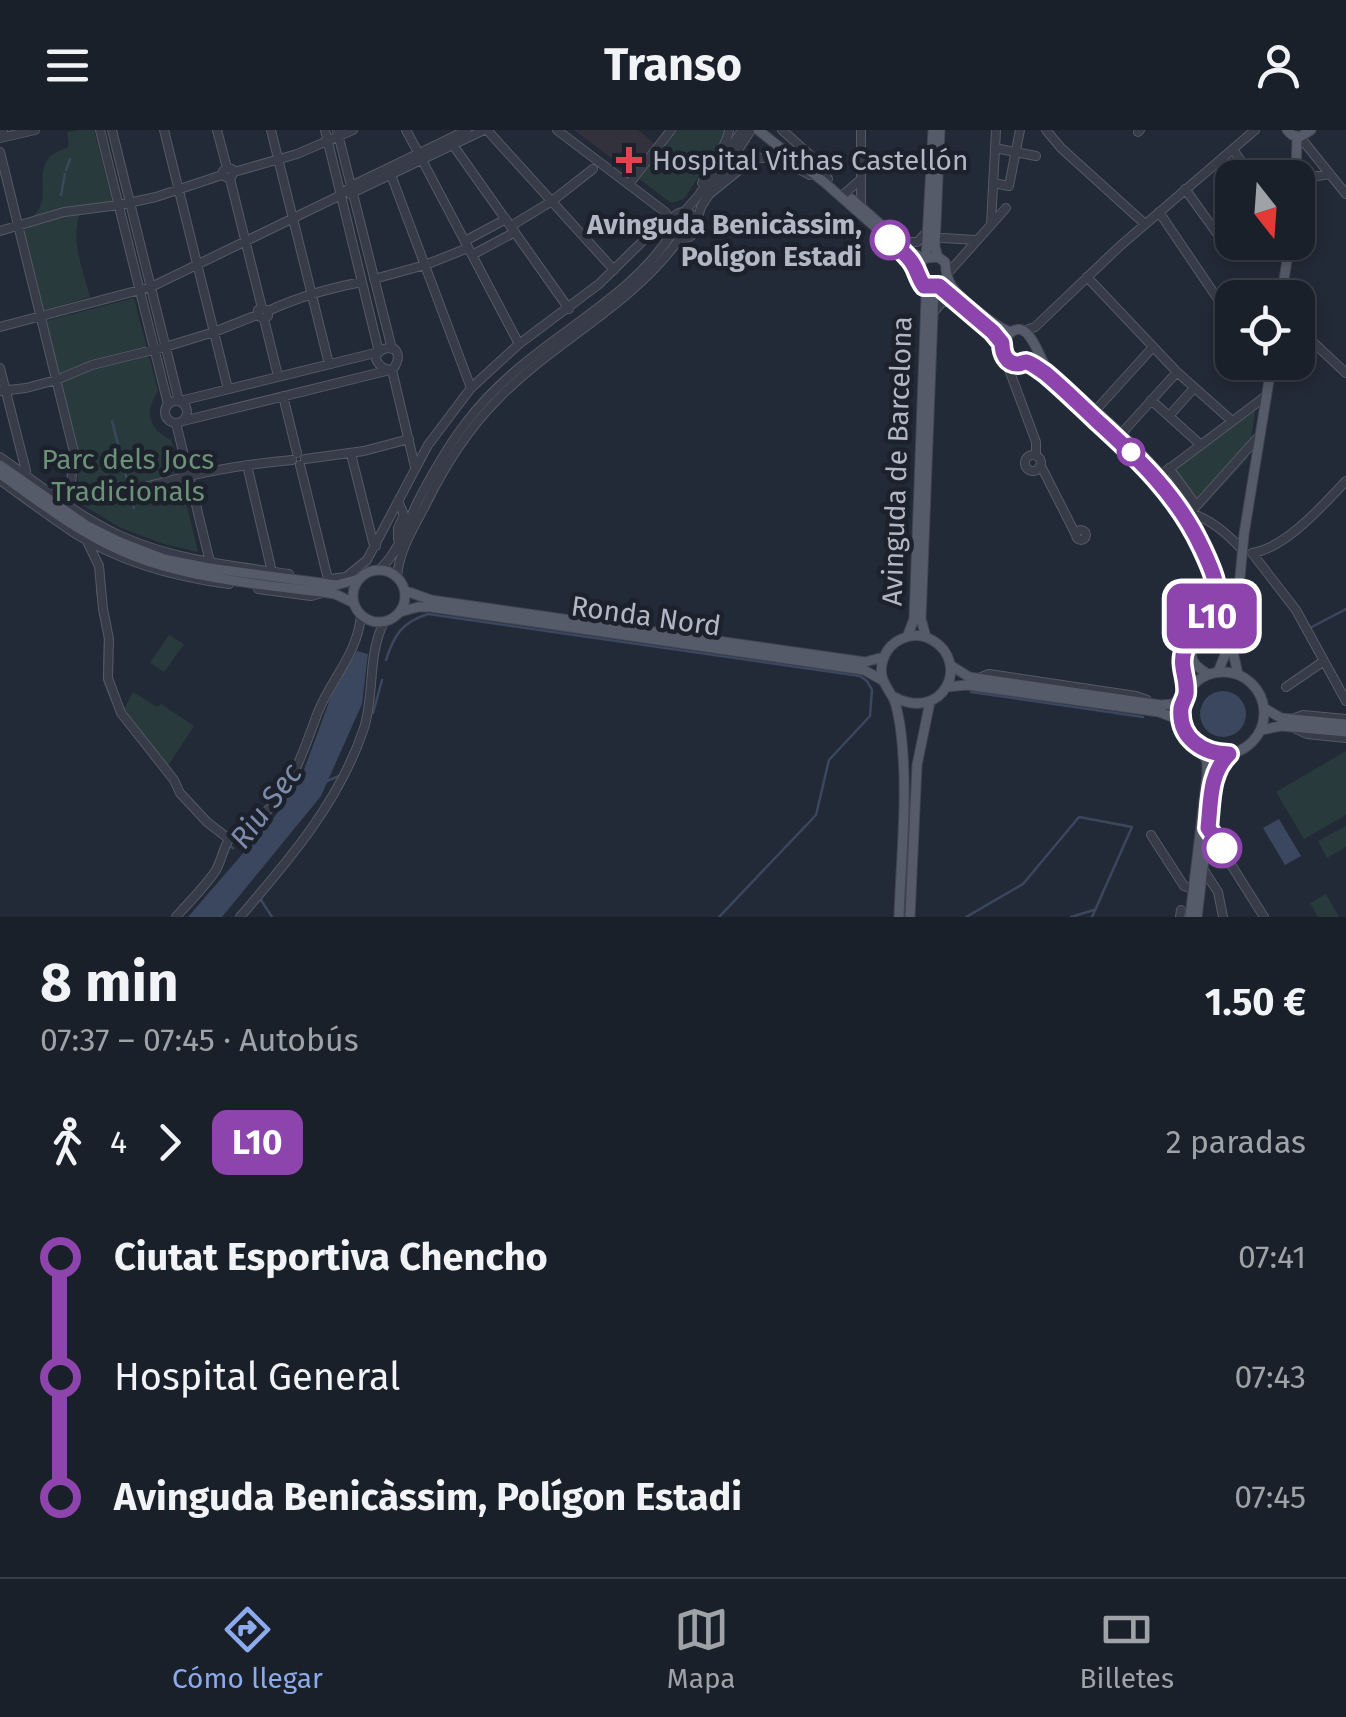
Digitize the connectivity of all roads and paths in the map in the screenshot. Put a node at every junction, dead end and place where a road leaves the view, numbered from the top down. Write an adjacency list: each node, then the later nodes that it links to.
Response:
1 (35, 130): 26 (street)
2 (100, 130): 60 (street)
3 (112, 130): 58 (street)
4 (164, 130): 50 (street)
5 (218, 130): 42 (street)
6 (271, 130): 38 (street)
7 (325, 130): 30 (street)
8 (353, 130): 28 (street)
9 (406, 130): 37 (street)
10 (443, 130): 31 (street)
11 (467, 130): 31 (street)
12 (485, 130): 31 (street); 57 (street)
13 (557, 130): 49 (street)
14 (671, 130): 29 (street)
15 (729, 130): 56 (street)
16 (742, 130): 56 (street)
17 (754, 130): 46 (main road); 56 (street)
18 (768, 130): 46 (main road)
19 (782, 130): 46 (street)
20 (861, 130): 47 (street)
21 (936, 130): 72 (main road); 83 (main road)
22 (996, 130): 32 (street)
23 (1020, 130): 35 (street)
24 (1046, 130): 68 (street)
25 (1255, 130): 33 (street)
26 (1, 133)
27 (1299, 133): 40 (main road); 44 (street)
28 (338, 134): 30 (street); 52 (street)
29 (659, 135): 49 (street)
30 (328, 142): 38 (street); 55 (street)
31 (451, 142): 37 (street); 70 (street)
32 (995, 148): 35 (street); 48 (street)
33 (1232, 149): 39 (street); 51 (street)
34 (0, 152): 69 (street)
35 (1016, 152): 36 (street); 48 (street)
36 (1036, 156)
37 (420, 157): 45 (street); 52 (street); 79 (street)
38 (278, 160): 42 (street); 64 (street)
39 (1240, 160)
40 (1298, 160)
41 (594, 169): 57 (street)
42 (228, 174): 50 (street); 78 (street)
43 (1315, 174): 44 (street)
44 (1330, 174): 54 (street)
45 (390, 175): 52 (street); 82 (street)
46 (826, 180): 53 (main road); 56 (street); 84 (main road)
47 (860, 181): 53 (street); 61 (street)
48 (993, 183): 67 (street)
49 (629, 184): 59 (street)
50 (179, 189): 58 (street); 81 (street)
51 (1185, 189): 63 (street); 74 (street)
52 (352, 190): 55 (street); 87 (street)
53 (845, 193): 61 (main road)
54 (1346, 194)
55 (341, 195): 64 (street); 88 (street)
56 (703, 195): 65 (street); 66 (street)
57 (552, 201): 70 (street); 85 (street)
58 (130, 203): 60 (street); 89 (street)
59 (653, 203): 66 (street); 71 (street)
60 (118, 206): 69 (street); 91 (street)
61 (861, 206): 75 (main road)
62 (1006, 208): 67 (street)
63 (1158, 212): 68 (street); 93 (street)
64 (293, 218): 78 (street); 92 (street)
65 (697, 221): 66 (street); 66 (street)
66 (674, 222): 71 (street); 161 (street); 167 (street)
67 (991, 224): 77 (street)
68 (1145, 224): 86 (street)
69 (18, 226): 73 (street); 98 (street)
70 (511, 226): 79 (street); 79 (street); 95 (street)
71 (656, 228): 85 (street)
72 (929, 228): 75 (street); 80 (main road)
73 (0, 231)
74 (1215, 231)
75 (896, 236): 80 (main road)
76 (943, 238): 77 (street)
77 (976, 240): 83 (street)
78 (245, 242): 81 (street); 96 (street)
79 (468, 248): 82 (street); 105 (street)
80 (925, 258): 83 (main road); 84 (main road)
81 (197, 265): 89 (street); 102 (street)
82 (424, 265): 87 (street); 125 (street)
83 (944, 267): 90 (main road); 103 (main road)
84 (916, 269): 90 (main road)
85 (614, 270): 95 (street)
86 (1088, 277): 100 (street); 109 (street)
87 (374, 279): 110 (street)
88 (362, 282): 92 (street); 113 (street)
89 (151, 287): 91 (street); 107 (street)
90 (932, 287): 94 (main road); 97 (main road, Avinguda de Barcelona); 175 (main road, Avinguda de Barcelona)
91 (140, 291): 98 (street); 111 (street)
92 (312, 294): 96 (street); 115 (street)
93 (1215, 295)
94 (958, 302): 97 (street, Avinguda de Barcelona); 108 (main road)
95 (569, 309): 105 (street)
96 (263, 313): 102 (street); 121 (street)
97 (932, 314): 176 (main road, Avinguda de Barcelona)
98 (40, 316): 99 (street); 123 (street)
99 (0, 327)
100 (1035, 327): 101 (street); 104 (street)
101 (1023, 331): 103 (main road); 104 (main road)
102 (214, 332): 107 (street); 127 (street)
103 (1010, 332): 108 (main road)
104 (1034, 339): 112 (main road)
105 (520, 344): 125 (street)
106 (1315, 344): 120 (street)
107 (166, 347): 111 (street); 132 (street)
108 (1002, 347): 116 (main road); 122 (street)
109 (1153, 347): 119 (street); 134 (street)
110 (392, 349): 113 (street); 118 (street)
111 (154, 350): 123 (street); 133 (street)
112 (1036, 350): 114 (main road); 134 (main road)
113 (379, 352): 115 (street); 118 (street)
114 (1027, 362): 116 (main road); 185 (main road)
115 (329, 364): 121 (street)
116 (1014, 364): 122 (street)
117 (0, 368): 128 (street)
118 (389, 370): 129 (street); 141 (street)
119 (1176, 372): 126 (street); 131 (street)
120 (1346, 373)
121 (278, 376): 127 (street)
122 (1011, 378): 157 (street)
123 (56, 380): 128 (street); 154 (street)
124 (1269, 380): 130 (main road)
125 (472, 388): 141 (street)
126 (1194, 388): 135 (street); 136 (street)
127 (228, 389): 132 (street)
128 (3, 390): 150 (street)
129 (284, 396): 137 (street); 146 (street)
130 (1266, 396): 136 (street); 139 (main road)
131 (1152, 400): 135 (street); 138 (street)
132 (180, 401): 133 (street); 137 (street)
133 (168, 404): 137 (street)
134 (1095, 411): 138 (main road)
135 (1169, 416): 140 (street)
136 (1232, 421): 140 (street)
137 (180, 422): 151 (street)
138 (1121, 434): 149 (main road)
139 (1259, 436): 142 (street); 145 (main road)
140 (1200, 445): 149 (street)
141 (413, 446): 144 (street); 155 (street)
142 (1241, 456): 145 (street); 156 (street)
143 (0, 457): 150 (street)
144 (352, 457): 146 (street); 162 (street)
145 (1256, 458): 158 (main road)
146 (299, 459): 148 (street); 162 (street)
147 (0, 464): 169 (main road)
148 (247, 468): 151 (street); 166 (street)
149 (1165, 472): 156 (main road)
150 (24, 474): 154 (street)
151 (189, 476): 154 (street); 164 (street)
152 (0, 477): 160 (street); 171 (main road)
153 (1346, 481): 163 (street)
154 (63, 500): 164 (street)
155 (398, 501): 161 (street); 162 (street)
156 (1193, 508): 159 (street); 180 (main road)
157 (1077, 533)
158 (1244, 534): 159 (street); 163 (main road)
159 (1230, 537): 163 (street)
160 (86, 540): 171 (street); 199 (street)
161 (398, 543): 165 (street)
162 (376, 546)
163 (1245, 554): 178 (street); 180 (main road); 181 (main road)
164 (210, 562): 166 (street)
165 (380, 569): 167 (main road); 168 (main road)
166 (272, 572): 169 (street)
167 (398, 577): 170 (main road)
168 (359, 579): 169 (main road); 172 (main road)
169 (311, 583)
170 (406, 591): 173 (main road); 177 (main road, Ronda Nord)
171 (326, 593): 172 (main road)
172 (354, 603): 174 (main road)
173 (400, 612): 174 (main road); 182 (main road, Ronda Nord)
174 (372, 620): 199 (street); 204 (street)
175 (908, 636): 176 (main road); 177 (main road)
176 (926, 637): 179 (main road)
177 (884, 657): 182 (main road)
178 (1324, 661): 184 (street); 187 (street)
179 (950, 665): 183 (main road); 185 (main road)
180 (1213, 673): 181 (main road); 185 (main road)
181 (1238, 674): 189 (main road)
182 (882, 680): 186 (main road)
183 (946, 687): 188 (main road); 190 (main road)
184 (1286, 687)
185 (1185, 696): 190 (main road)
186 (894, 697): 188 (main road); 205 (main road)
187 (1346, 700)
188 (930, 702): 206 (main road)
189 (1264, 708): 192 (main road); 193 (main road)
190 (1182, 721): 195 (main road)
191 (1346, 722): 192 (main road)
192 (1292, 723): 193 (main road); 194 (main road)
193 (1261, 730): 196 (main road)
194 (1346, 735)
195 (1202, 749): 196 (main road); 201 (main road)
196 (1229, 754): 197 (main road)
197 (1208, 828): 200 (main road); 208 (street)
198 (1151, 834): 201 (street)
199 (229, 839): 203 (street)
200 (1203, 869): 202 (main road); 207 (street)
201 (1194, 889): 202 (main road)
202 (1187, 915)
203 (176, 917)
204 (240, 917)
205 (899, 917)
206 (910, 917)
207 (1223, 917)
208 (1264, 917)

